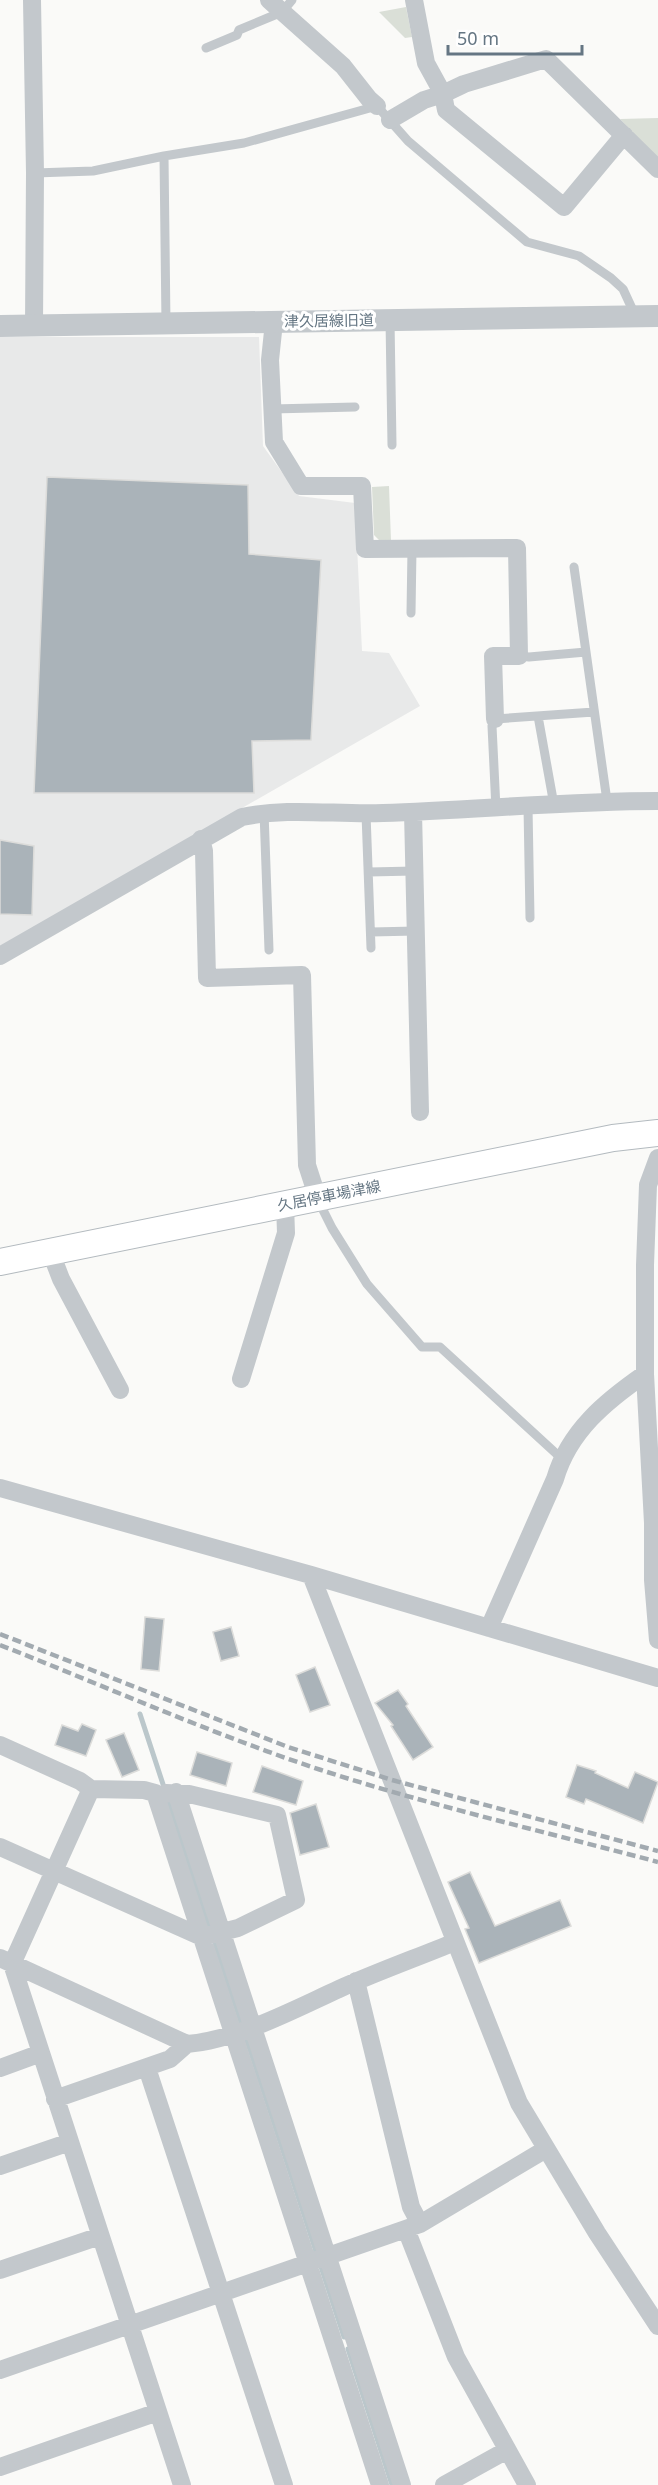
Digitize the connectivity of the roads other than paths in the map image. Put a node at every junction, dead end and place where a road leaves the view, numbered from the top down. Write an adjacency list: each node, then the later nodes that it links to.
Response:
1 (32, 0): 11 (street)
2 (414, 0): 5 (street)
3 (281, 4): 4 (lane); 6 (street)
4 (206, 48)
5 (443, 94): 7 (street); 8 (street); 8 (street)
6 (377, 106): 7 (lane); 9 (lane)
7 (390, 120): 12 (lane)
8 (624, 135): 10 (street)
9 (164, 156): 11 (lane); 16 (lane)
10 (658, 169)
11 (35, 173): 18 (street)
12 (634, 315): 13 (street, 津久居線旧道); 14 (street, 津久居線旧道)
13 (658, 316)
14 (390, 320): 15 (street, 津久居線旧道); 21 (lane)
15 (274, 322): 16 (street, 津久居線旧道); 20 (street)
16 (166, 325): 18 (street, 津久居線旧道)
17 (0, 326): 18 (street, 津久居線旧道)
18 (34, 326)
19 (355, 406): 20 (lane)
20 (272, 409): 22 (street)
21 (392, 445)
22 (412, 549): 24 (lane); 26 (street)
23 (574, 567): 25 (lane)
24 (411, 613)
25 (586, 652): 26 (lane); 27 (lane)
26 (519, 656): 29 (street)
27 (594, 712): 28 (lane); 30 (lane)
28 (538, 716): 29 (lane); 32 (lane)
29 (495, 719): 34 (lane)
30 (607, 801): 31 (street); 32 (street)
31 (658, 801)
32 (554, 805): 33 (street)
33 (528, 807): 34 (street); 41 (lane)
34 (496, 809): 36 (street)
35 (264, 812): 37 (street); 38 (street); 45 (lane)
36 (413, 812): 37 (street); 39 (street)
37 (366, 814): 40 (lane)
38 (201, 839): 46 (street); 50 (street)
39 (414, 871): 40 (lane); 42 (street)
40 (369, 872): 43 (lane)
41 (530, 918)
42 (416, 931): 43 (lane); 47 (street)
43 (371, 932): 44 (lane)
44 (372, 948)
45 (269, 950)
46 (0, 956)
47 (420, 1112)
48 (658, 1133): 50 (main road, 久居停車場津線)
49 (658, 1158): 54 (street)
50 (318, 1199): 51 (main road, 久居停車場津線); 57 (lane)
51 (285, 1204): 52 (main road, 久居停車場津線); 55 (street)
52 (51, 1253): 53 (main road, 久居停車場津線); 56 (street)
53 (0, 1262)
54 (645, 1374): 57 (street); 61 (street)
55 (241, 1378)
56 (120, 1390)
57 (561, 1458): 60 (street)
58 (0, 1488): 59 (street)
59 (311, 1575): 60 (street); 69 (street)
60 (489, 1628): 62 (street)
61 (658, 1640)
62 (658, 1678)
63 (0, 1745): 64 (street)
64 (91, 1789): 65 (street); 67 (street)
65 (165, 1793): 68 (street); 68 (street)
66 (0, 1847): 67 (street)
67 (54, 1872): 68 (street); 70 (street)
68 (212, 1935): 72 (street)
69 (455, 1942): 71 (street); 79 (street)
70 (6, 1961): 73 (street); 74 (street)
71 (356, 1982): 72 (street); 81 (street)
72 (243, 2030): 73 (street); 83 (street)
73 (187, 2044): 76 (street)
74 (40, 2053): 75 (street); 77 (street)
75 (0, 2068)
76 (147, 2068): 77 (street); 85 (street)
77 (55, 2099): 78 (street)
78 (70, 2142): 80 (street); 82 (street)
79 (546, 2149): 81 (street); 87 (street)
80 (0, 2166)
81 (413, 2227): 83 (street); 90 (street)
82 (100, 2236): 84 (street); 86 (street)
83 (318, 2260): 85 (street); 94 (street); 95 (street)
84 (0, 2270)
85 (221, 2294): 86 (street); 93 (street)
86 (129, 2326): 88 (street); 89 (street)
87 (658, 2326)
88 (0, 2370)
89 (158, 2412): 91 (street); 92 (street)
90 (507, 2450): 96 (street); 97 (street)
91 (0, 2467)
92 (182, 2485)
93 (284, 2485)
94 (380, 2485)
95 (402, 2485)
96 (444, 2485)
97 (527, 2485)

